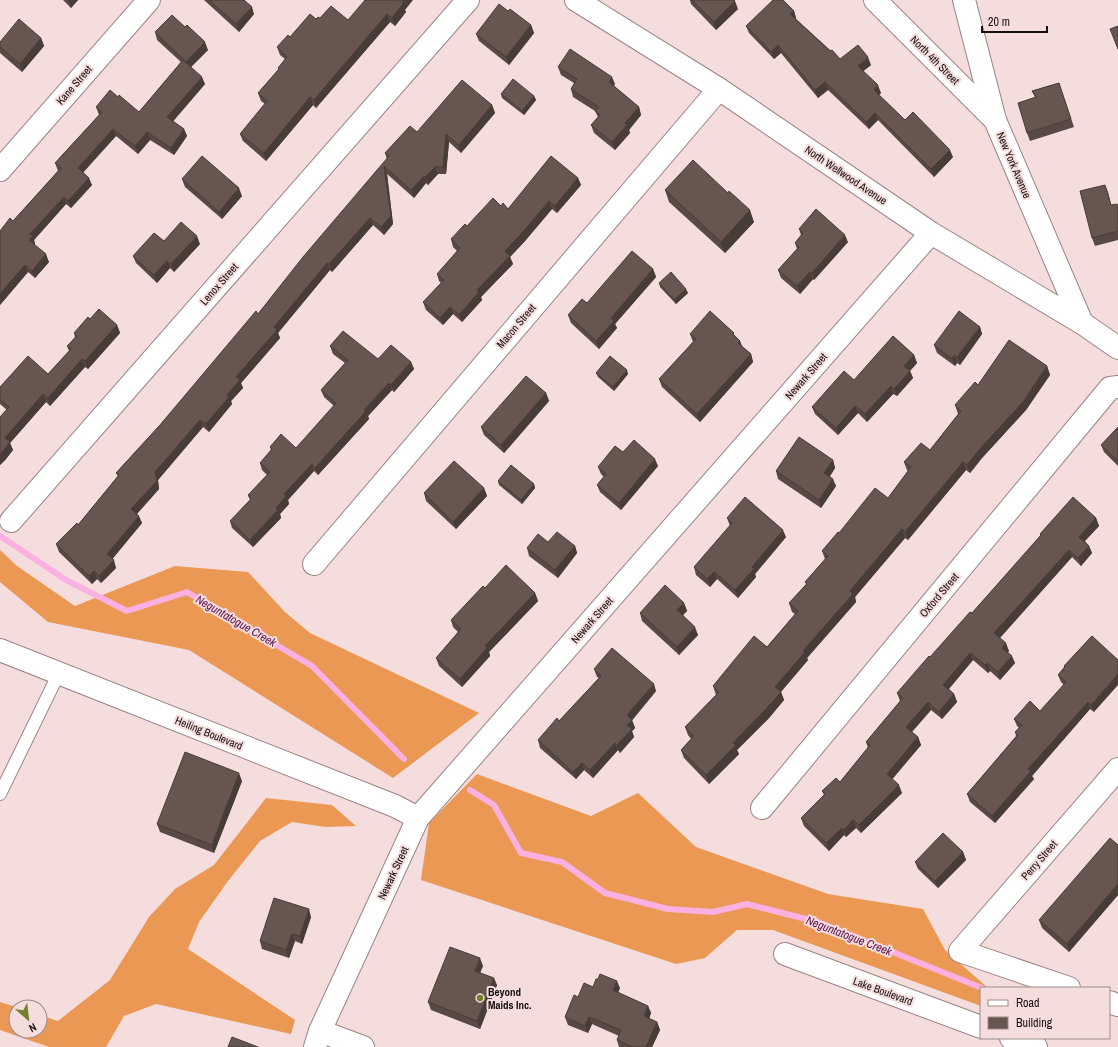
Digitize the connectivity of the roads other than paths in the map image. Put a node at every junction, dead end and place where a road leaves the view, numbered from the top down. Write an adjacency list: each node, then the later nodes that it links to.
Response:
1 (149, 0): 8 (street, Kane Street)
2 (468, 0): 13 (street, Lenox Street)
3 (576, 0): 6 (street, North Wellwood Avenue)
4 (875, 0): 7 (street, North 4th Street)
5 (964, 0): 7 (street, New York Avenue)
6 (719, 89): 9 (street, North Wellwood Avenue); 14 (street, Macon Street)
7 (995, 120): 10 (street, New York Avenue)
8 (0, 170)
9 (931, 233): 10 (street, North Wellwood Avenue); 20 (street, Newark Street)
10 (1082, 323): 11 (street, North Wellwood Avenue)
11 (1118, 348)
12 (1118, 387): 19 (street, Oxford Street)
13 (10, 521)
14 (314, 564)
15 (0, 650): 16 (street, Heiling Boulevard)
16 (59, 673): 18 (lane); 20 (street, Heiling Boulevard)
17 (1118, 769): 22 (street, Perry Street)
18 (0, 794)
19 (762, 808)
20 (418, 818): 24 (street, Newark Street)
21 (785, 954): 23 (street, Lake Boulevard)
22 (1066, 987)
23 (980, 1027)
24 (318, 1039): 26 (street)
25 (1014, 1039): 27 (street)
26 (363, 1047)
27 (1036, 1047)

